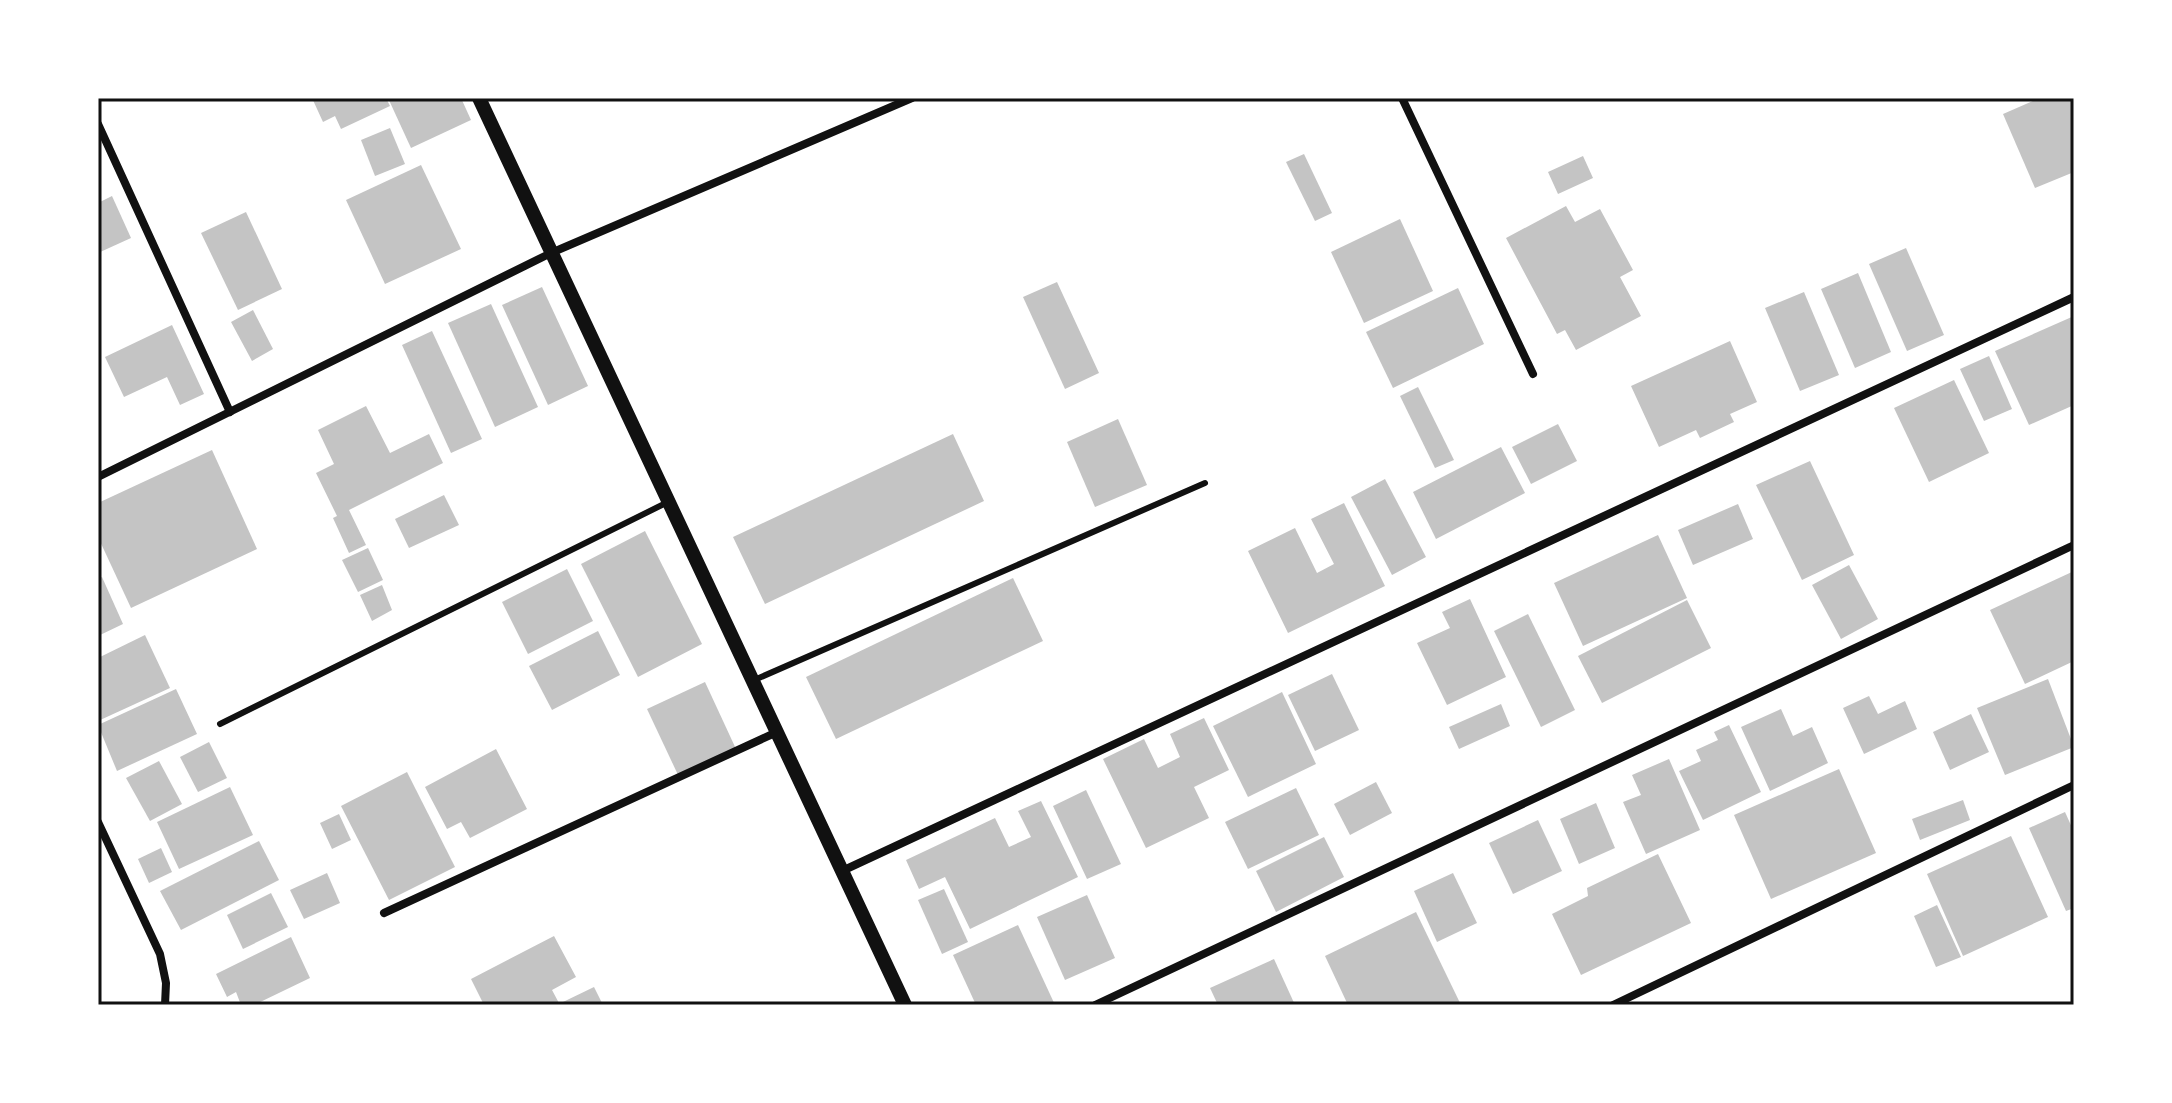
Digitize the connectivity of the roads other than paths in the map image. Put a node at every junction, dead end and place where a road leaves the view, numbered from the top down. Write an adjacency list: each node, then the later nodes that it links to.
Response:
1 (479, 98): 5 (street)
2 (912, 98): 5 (street)
3 (1402, 98): 7 (street)
4 (98, 124): 8 (street)
5 (551, 253): 8 (street); 11 (street)
6 (2074, 297): 18 (street)
7 (1533, 374)
8 (230, 412): 9 (street)
9 (98, 477)
10 (1205, 483): 13 (lane)
11 (668, 502): 13 (street); 14 (lane)
12 (2074, 545): 22 (street)
13 (752, 681): 15 (street)
14 (220, 724)
15 (777, 732): 18 (street); 19 (street)
16 (2074, 785): 23 (street)
17 (98, 822): 20 (street)
18 (842, 871): 21 (street)
19 (384, 913)
20 (165, 1005)
21 (905, 1005)
22 (1095, 1005)
23 (1613, 1005)

